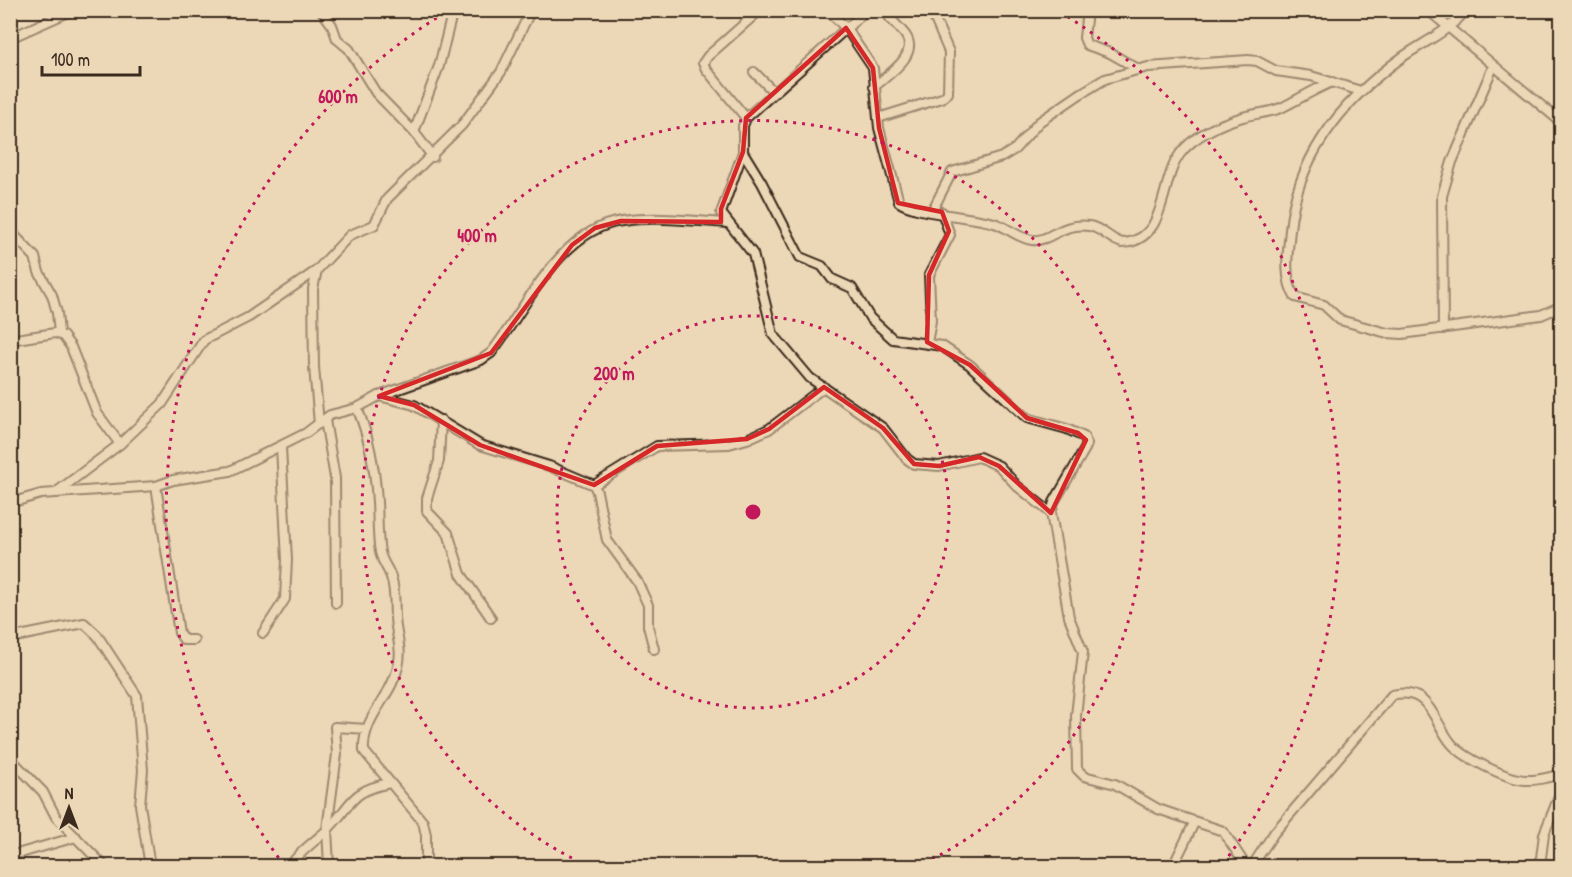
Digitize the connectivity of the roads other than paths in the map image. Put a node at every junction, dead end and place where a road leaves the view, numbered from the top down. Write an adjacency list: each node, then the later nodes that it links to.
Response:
1 (73, 10): 15 (street)
2 (321, 10): 27 (street)
3 (453, 10): 27 (street)
4 (531, 10): 29 (street)
5 (760, 10): 24 (street)
6 (827, 10): 13 (street)
7 (867, 10): 13 (street)
8 (884, 10): 20 (street)
9 (931, 10): 25 (street)
10 (1087, 10): 17 (street)
11 (1428, 10): 14 (street)
12 (1466, 10): 14 (street)
13 (846, 28): 20 (street); 22 (street)
14 (1449, 29): 16 (street); 21 (street)
15 (11, 38)
16 (1493, 67): 26 (street); 36 (street)
17 (1138, 69): 19 (street); 30 (street)
18 (754, 72): 22 (street)
19 (1332, 82): 21 (street); 31 (street)
20 (874, 87): 25 (street)
21 (1361, 91): 36 (street)
22 (774, 92): 24 (street)
23 (1562, 102): 26 (street)
24 (746, 117): 28 (street)
25 (878, 118): 30 (street)
26 (1559, 121)
27 (414, 132): 29 (street)
28 (743, 152): 33 (street); 39 (street)
29 (433, 157): 34 (street)
30 (933, 211): 31 (street)
31 (942, 212): 39 (street)
32 (10, 221): 37 (street)
33 (727, 223): 40 (street); 41 (street)
34 (317, 270): 44 (street); 45 (street)
35 (1562, 306): 36 (street)
36 (1443, 329)
37 (59, 333): 38 (street); 45 (street)
38 (10, 340)
39 (927, 343): 51 (street)
40 (824, 387): 47 (street); 51 (street)
41 (380, 396): 42 (street); 43 (street)
42 (357, 408): 44 (street); 58 (street)
43 (441, 420): 47 (street); 53 (street)
44 (322, 422): 46 (street); 52 (street)
45 (120, 444): 49 (street)
46 (281, 447): 48 (street); 54 (street)
47 (594, 485): 57 (street)
48 (156, 486): 49 (street); 56 (street)
49 (56, 493): 50 (street)
50 (10, 503)
51 (1051, 513): 63 (street)
52 (336, 603)
53 (491, 618)
54 (263, 633)
55 (10, 638): 68 (street)
56 (194, 640)
57 (654, 649)
58 (367, 729): 61 (street); 64 (street)
59 (10, 758): 65 (street)
60 (1562, 774): 74 (street)
61 (390, 783): 64 (street); 71 (street)
62 (1562, 789): 75 (street)
63 (1194, 823): 72 (street); 73 (street)
64 (327, 830): 69 (street); 70 (street)
65 (76, 837): 66 (street); 67 (street)
66 (10, 856)
67 (104, 867)
68 (150, 867)
69 (290, 867)
70 (329, 867)
71 (426, 867)
72 (1173, 867)
73 (1246, 867)
74 (1252, 867)
75 (1540, 867)

